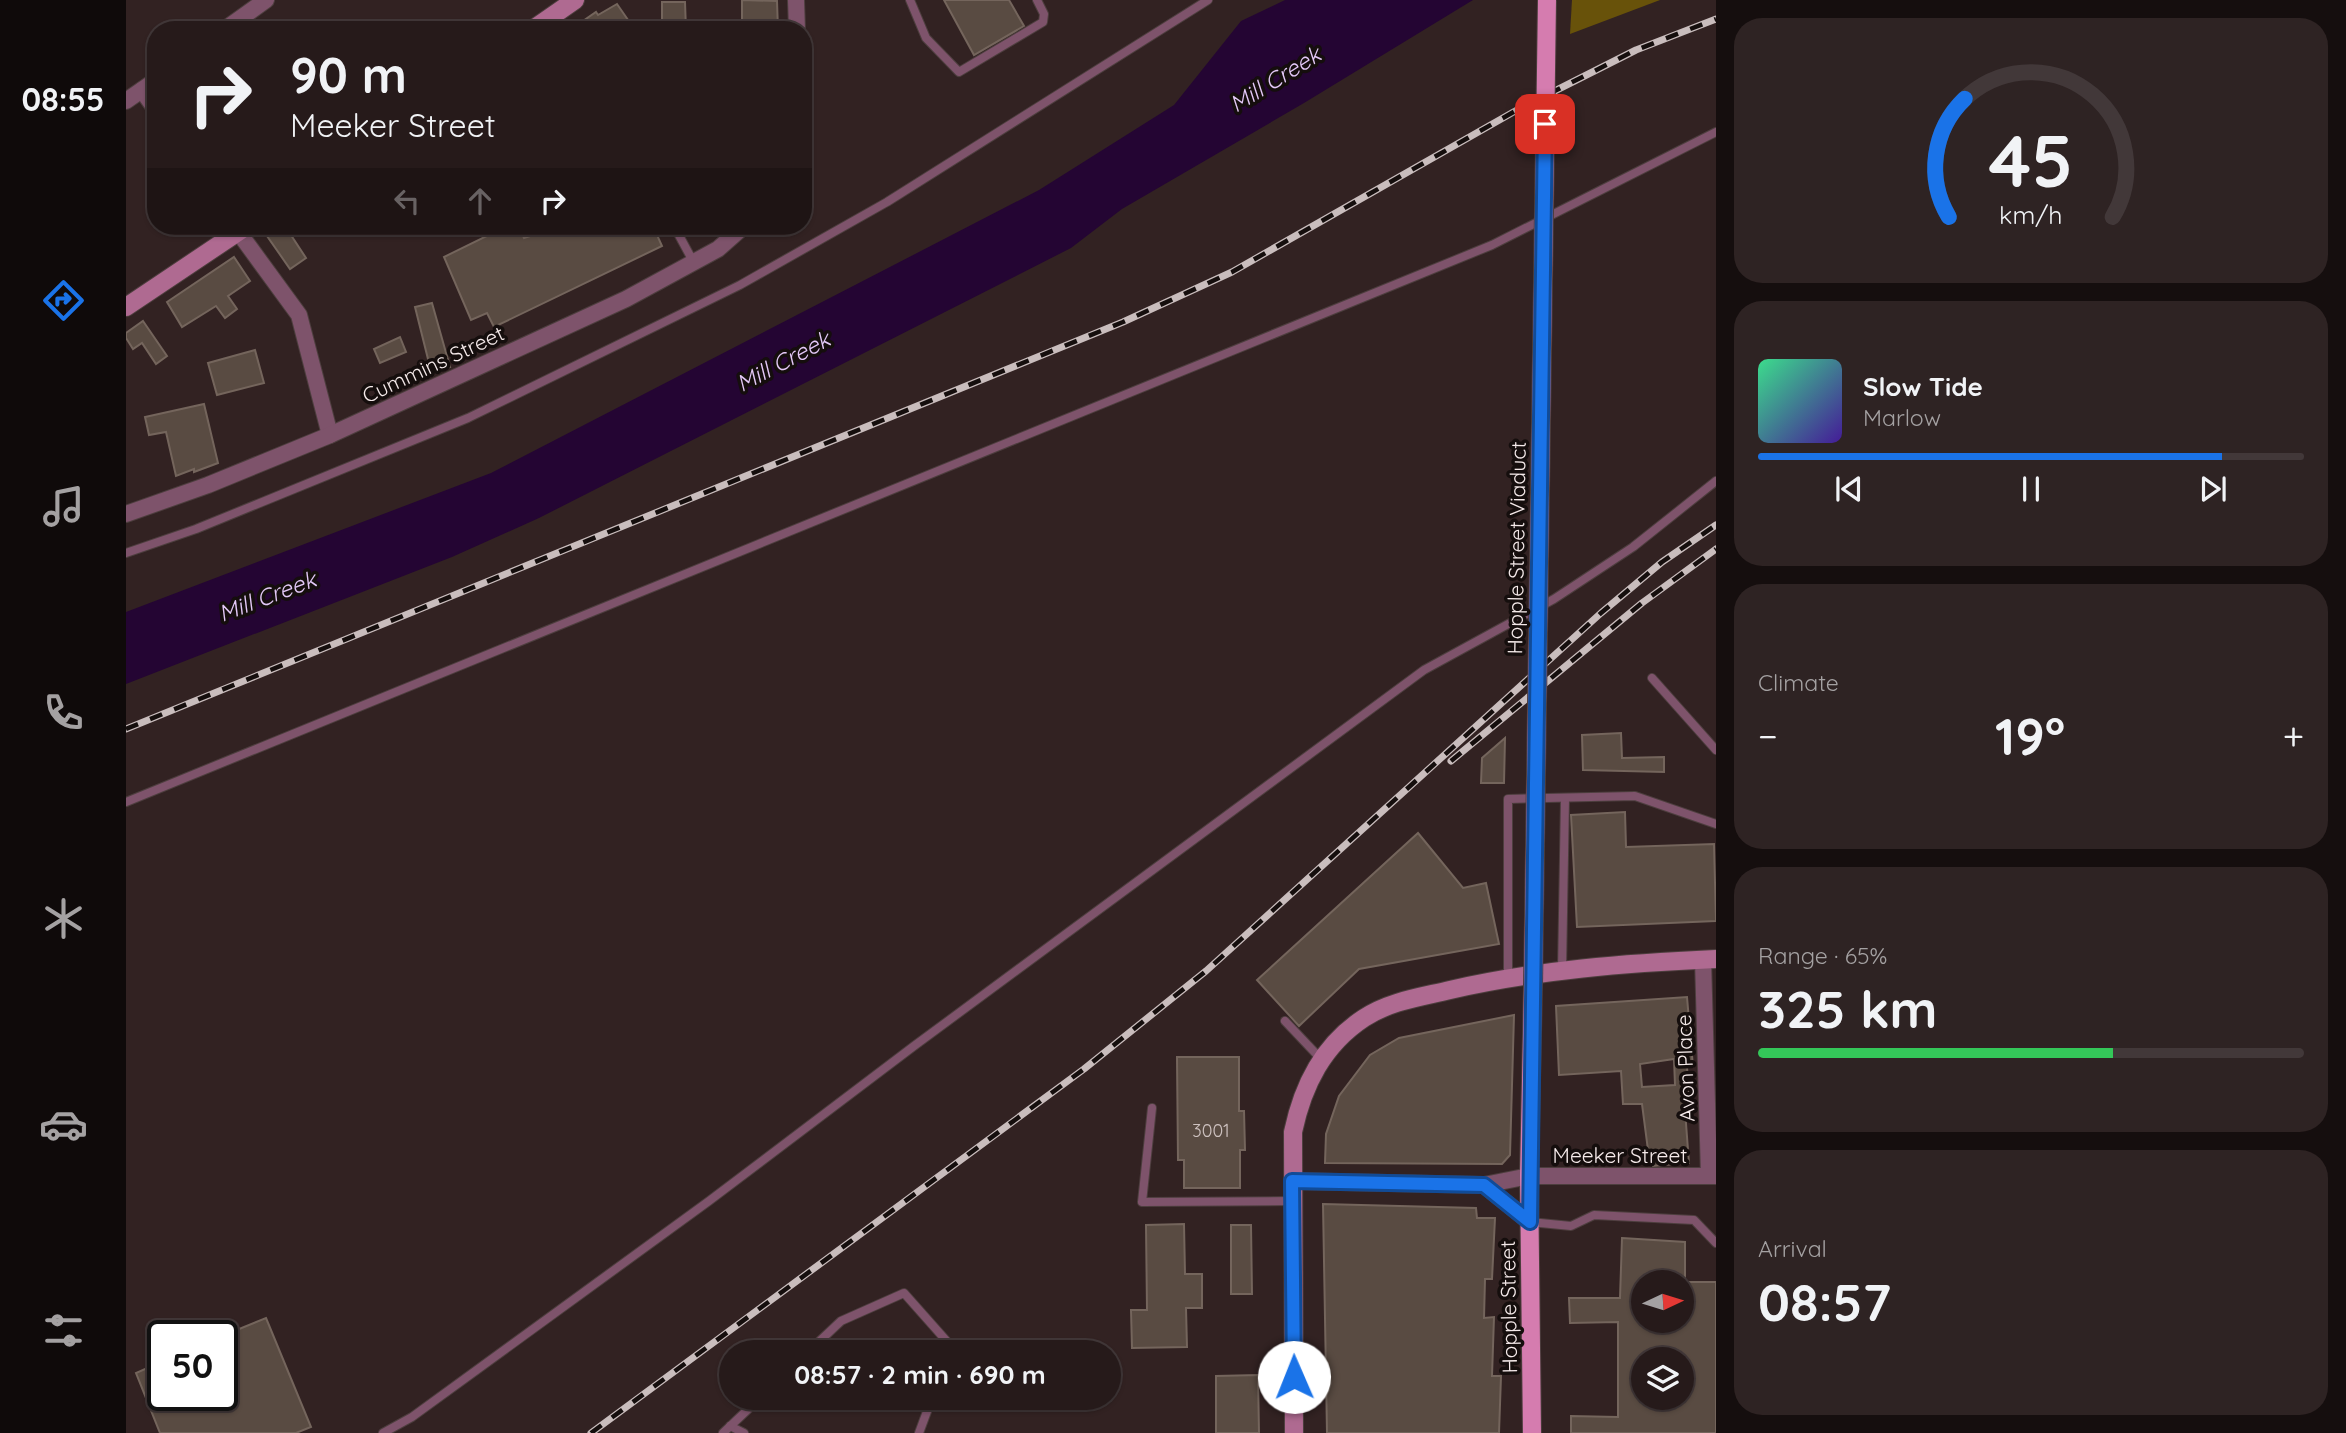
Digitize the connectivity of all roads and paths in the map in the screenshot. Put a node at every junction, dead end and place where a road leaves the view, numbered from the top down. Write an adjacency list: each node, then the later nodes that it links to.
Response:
1 (266, 0): 8 (street)
2 (575, 0): 9 (main road)
3 (796, 0): 10 (street)
4 (910, 0): 5 (lane)
5 (1037, 0)
6 (1208, 0): 23 (lane)
7 (1546, 0): 34 (main road, Hopple Street Viaduct, bridge)
8 (237, 21)
9 (545, 21)
10 (797, 21)
11 (147, 86): 12 (street)
12 (126, 101)
13 (1716, 132): 27 (lane)
14 (230, 235): 19 (main road)
15 (245, 235): 20 (street)
16 (679, 235): 18 (lane)
17 (734, 235): 18 (street, Cummins Street)
18 (694, 263): 20 (street, Cummins Street)
19 (126, 307)
20 (330, 435): 22 (street, Cummins Street)
21 (1716, 481): 48 (lane)
22 (126, 514)
23 (126, 553)
24 (1652, 678): 25 (lane)
25 (1716, 750)
26 (1565, 798): 28 (lane); 30 (lane); 31 (lane)
27 (126, 802)
28 (1716, 824)
29 (1709, 959): 30 (main road); 37 (street, Avon Place)
30 (1562, 971): 31 (main road)
31 (1508, 978): 33 (main road)
32 (1285, 1021): 33 (lane)
33 (1321, 1059): 38 (main road)
34 (1532, 1096): 36 (main road, Hopple Street)
35 (1152, 1108): 40 (lane)
36 (1530, 1176): 37 (street, Meeker Street); 39 (street, Meeker Street); 41 (main road, Hopple Street)
37 (1713, 1176)
38 (1292, 1181): 39 (street, Meeker Street); 40 (main road)
39 (1484, 1185): 41 (street)
40 (1293, 1201): 51 (main road)
41 (1530, 1222): 42 (lane); 52 (main road, Hopple Street)
42 (1716, 1243)
43 (821, 1340): 44 (lane)
44 (946, 1340)
45 (748, 1410): 47 (lane)
46 (928, 1410): 50 (lane)
47 (727, 1430): 49 (lane)
48 (383, 1433)
49 (744, 1433)
50 (919, 1433)
51 (1294, 1433)
52 (1532, 1433)

